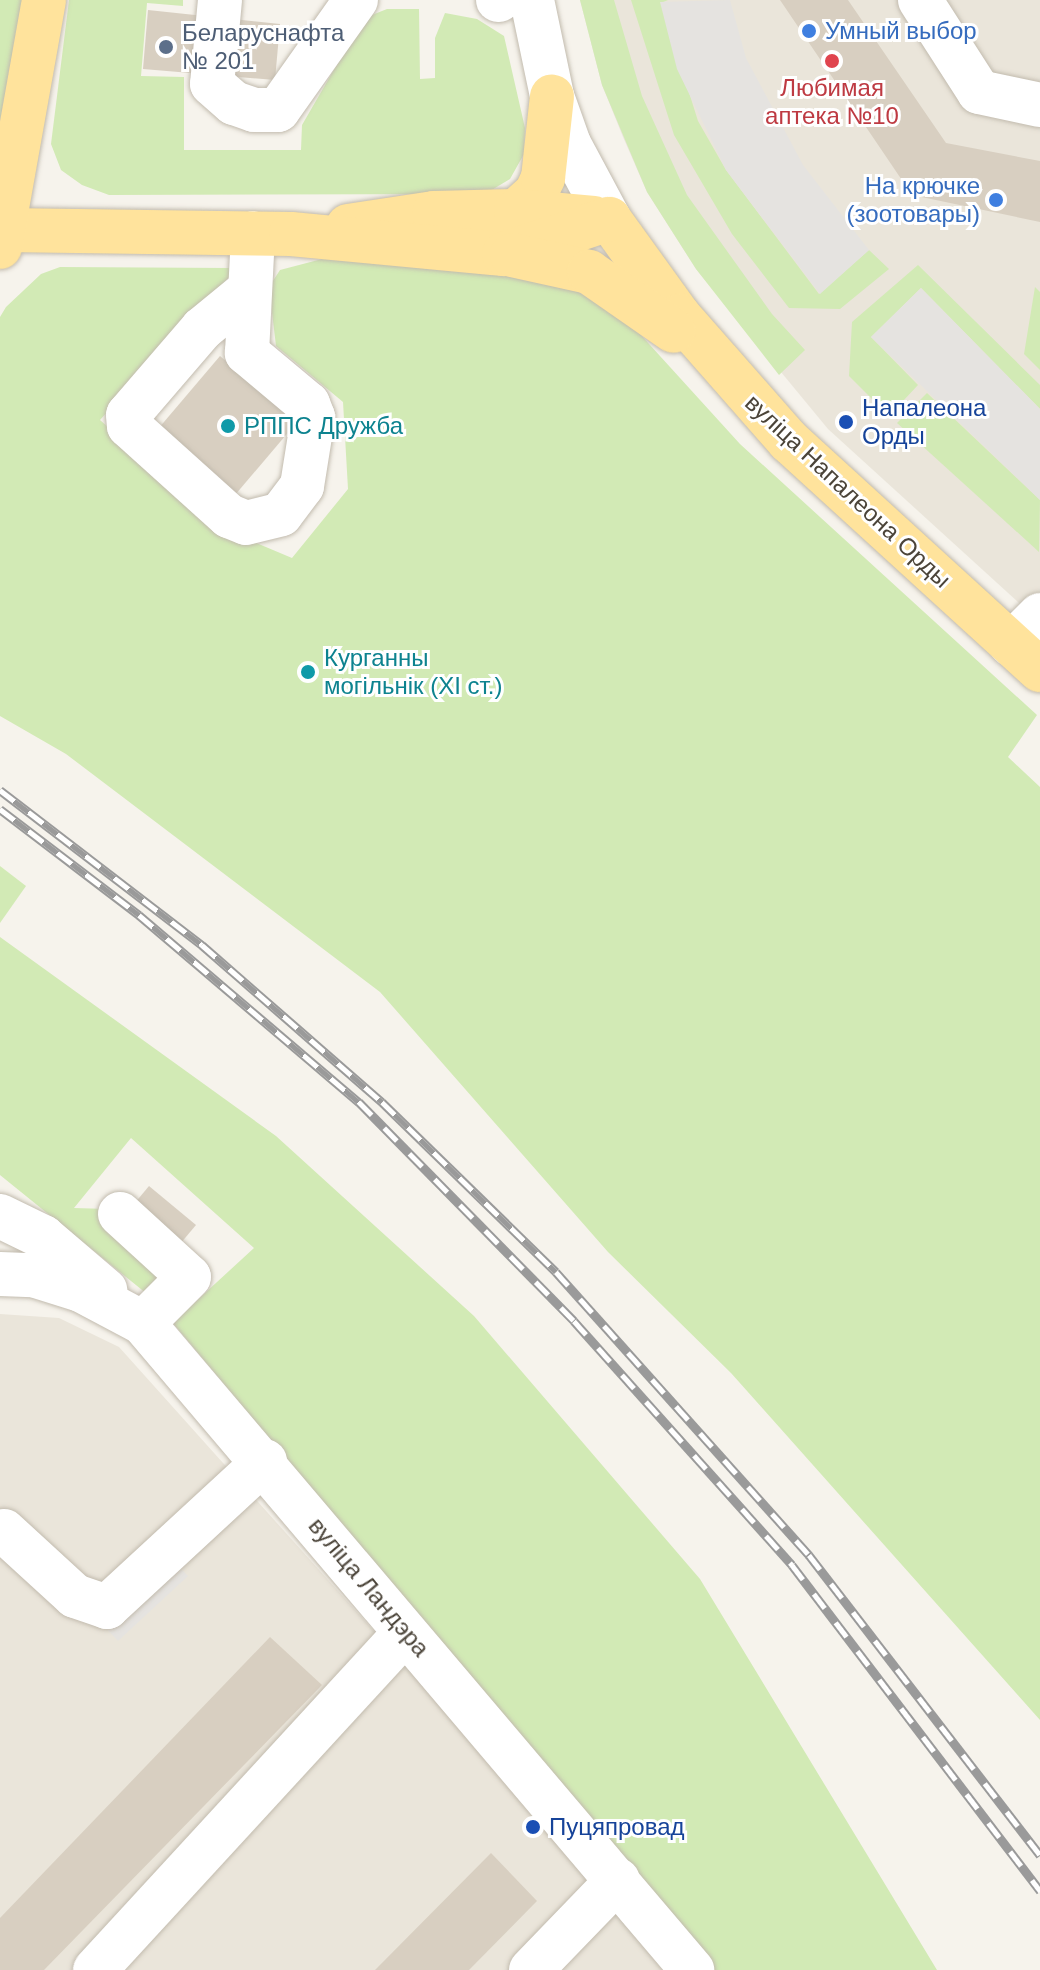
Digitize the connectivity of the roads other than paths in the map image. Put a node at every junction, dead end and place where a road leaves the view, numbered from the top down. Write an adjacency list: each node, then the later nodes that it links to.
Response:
1 (44, 0): 11 (main road)
2 (220, 0): 3 (street)
3 (356, 0)
4 (532, 0): 6 (street, вуліца Напалеона Орды)
5 (920, 0): 7 (street)
6 (552, 96): 8 (main road); 9 (street, вуліца Напалеона Орды)
7 (1040, 105)
8 (516, 211): 9 (main road); 10 (main road)
9 (609, 219): 12 (main road); 14 (main road, вуліца Напалеона Орды)
10 (272, 234): 11 (main road); 12 (main road); 13 (street)
11 (2, 238)
12 (504, 254): 14 (main road)
13 (247, 292): 13 (street)
14 (716, 360): 15 (main road, вуліца Напалеона Орды)
15 (1030, 643)
16 (120, 1214): 19 (street)
17 (0, 1216): 19 (street)
18 (0, 1274): 19 (street, вуліца Ландэра)
19 (143, 1323): 20 (street, вуліца Ландэра)
20 (265, 1461): 21 (street); 22 (street, вуліца Ландэра)
21 (4, 1531)
22 (405, 1633): 23 (street, вуліца Ландэра); 24 (street)
23 (618, 1880): 25 (street); 26 (street, вуліца Ландэра)
24 (95, 1970)
25 (531, 1970)
26 (692, 1970)

